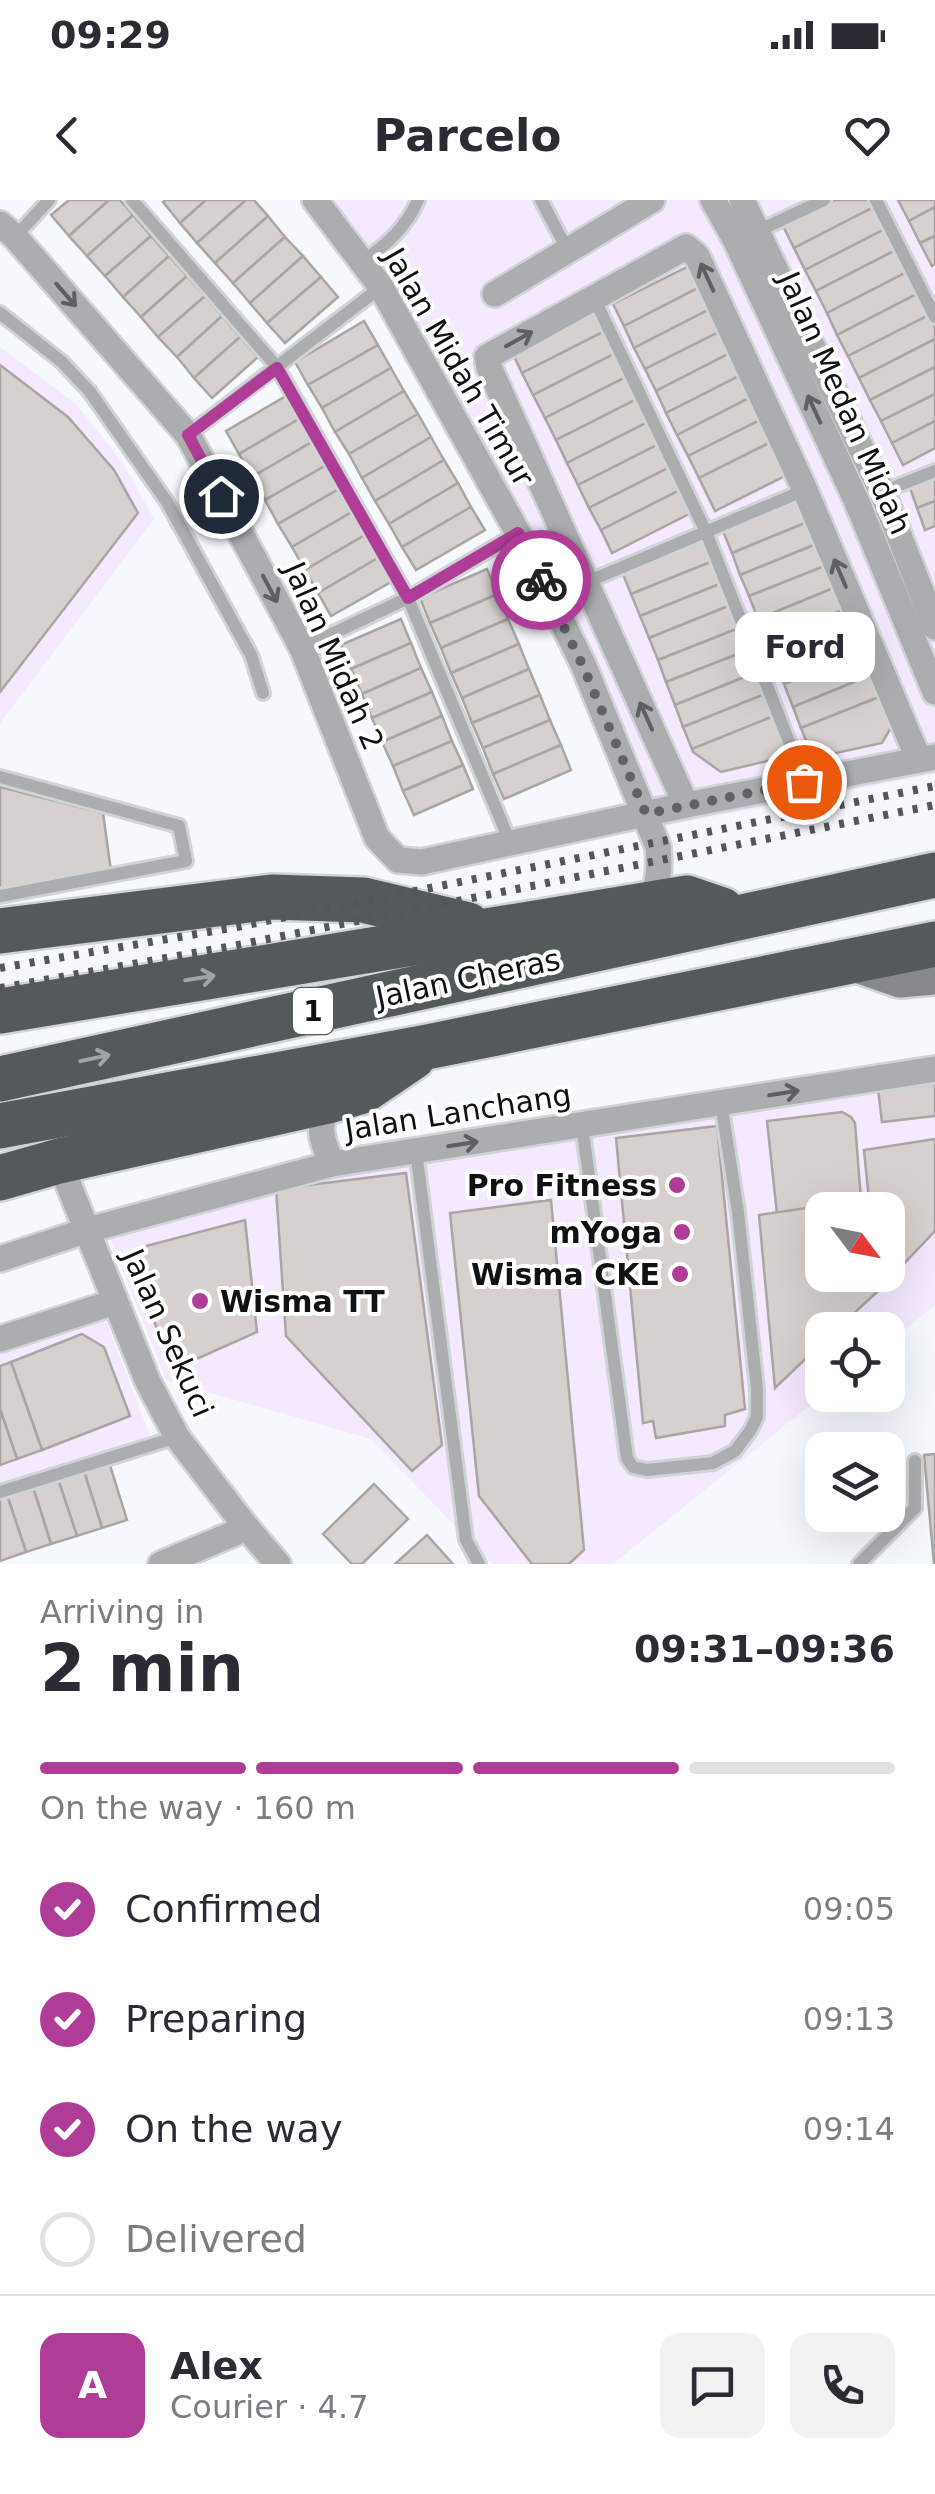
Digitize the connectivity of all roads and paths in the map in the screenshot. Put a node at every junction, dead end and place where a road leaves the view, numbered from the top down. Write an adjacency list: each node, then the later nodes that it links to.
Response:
1 (49, 200): 11 (lane)
2 (132, 200): 20 (lane)
3 (315, 200): 14 (street, Jalan Midah Timur)
4 (418, 200): 14 (lane)
5 (541, 200): 13 (lane)
6 (652, 200): 13 (street)
7 (713, 200): 12 (street, Jalan Medan Midah)
8 (742, 200): 12 (street, Jalan Medan Midah)
9 (824, 200): 12 (lane)
10 (876, 200): 19 (lane)
11 (8, 231): 21 (street, Jalan Midah 2, one-way to 21)
12 (747, 236): 22 (street, Jalan Medan Midah, one-way to 12); 25 (street, Jalan Medan Midah)
13 (568, 252): 16 (street)
14 (362, 262): 15 (street, Jalan Midah Timur)
15 (381, 287): 20 (lane); 28 (street, Jalan Midah Timur)
16 (495, 294)
17 (594, 298): 24 (street, one-way to 17); 27 (lane); 29 (street, one-way to 17)
18 (0, 313): 34 (lane)
19 (935, 317)
20 (277, 368): 21 (lane); 30 (lane)
21 (188, 435): 32 (street, Jalan Midah 2, one-way to 32)
22 (841, 468): 24 (street); 26 (street, Jalan Medan Midah)
23 (935, 472): 25 (lane)
24 (806, 490): 27 (lane); 35 (street, one-way to 24)
25 (882, 492): 26 (street); 31 (street, Jalan Medan Midah)
26 (857, 502): 33 (street, Jalan Medan Midah)
27 (706, 532): 29 (lane); 37 (lane)
28 (518, 533): 30 (lane); 39 (street, Jalan Midah Timur)
29 (587, 582): 38 (street, one-way to 29)
30 (408, 598): 32 (lane); 40 (lane)
31 (935, 627)
32 (302, 648): 40 (street, Jalan Midah 2)
33 (935, 692)
34 (264, 693)
35 (927, 758): 37 (street)
36 (0, 778): 43 (lane)
37 (804, 782): 38 (street)
38 (686, 805): 39 (street)
39 (646, 814): 40 (street); 42 (street, Jalan Midah Timur)
40 (510, 842)
41 (935, 875): 44 (highway, Jalan Cheras / 1)
42 (648, 905): 44 (highway); 45 (highway)
43 (7, 915): 45 (highway)
44 (742, 916): 52 (highway, Jalan Cheras / 1, one-way to 44)
45 (489, 930): 49 (highway, one-way to 45)
46 (935, 944): 47 (highway, Jalan Cheras / 1)
47 (848, 962): 48 (street); 50 (highway, Jalan Cheras / 1)
48 (935, 977)
49 (0, 1011)
50 (427, 1047): 53 (highway); 56 (highway, Jalan Cheras / 1)
51 (935, 1070): 54 (street, Jalan Lanchang, one-way to 51)
52 (0, 1079)
53 (332, 1100): 58 (highway); 59 (street)
54 (721, 1103): 55 (street, Jalan Lanchang); 55 (lane)
55 (582, 1125): 57 (street, Jalan Lanchang, one-way to 55)
56 (0, 1126)
57 (416, 1151): 59 (street, Jalan Lanchang); 71 (lane)
58 (59, 1161): 60 (highway); 61 (street, Jalan Sekuci)
59 (332, 1164): 61 (street, Jalan Lanchang)
60 (0, 1178)
61 (88, 1230): 62 (street, Jalan Lanchang); 63 (street, Jalan Sekuci)
62 (0, 1259)
63 (115, 1302): 64 (street); 65 (street, Jalan Sekuci)
64 (0, 1338)
65 (177, 1438): 67 (lane); 68 (street, Jalan Sekuci)
66 (915, 1462): 72 (lane)
67 (0, 1492)
68 (246, 1528): 69 (street); 70 (street, Jalan Sekuci)
69 (161, 1564)
70 (278, 1564)
71 (479, 1564)
72 (860, 1564)

